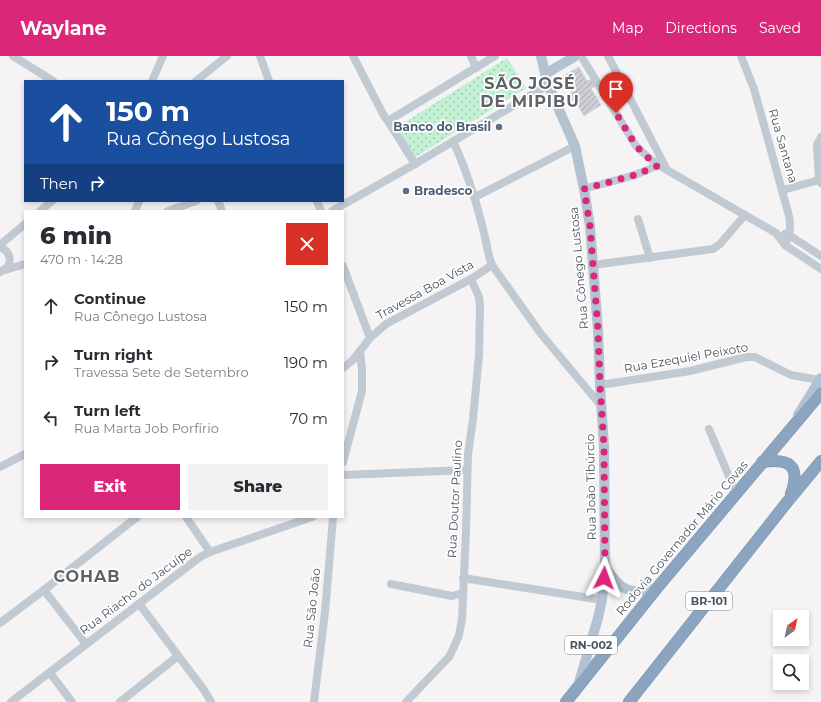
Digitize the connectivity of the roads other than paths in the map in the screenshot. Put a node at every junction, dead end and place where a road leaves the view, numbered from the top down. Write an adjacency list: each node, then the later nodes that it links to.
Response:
1 (13, 56): 14 (street)
2 (163, 56): 15 (street)
3 (227, 56): 16 (street)
4 (260, 56): 17 (street)
5 (353, 56): 19 (street)
6 (471, 56): 12 (street)
7 (495, 56): 12 (street)
8 (541, 56): 13 (main road, RN-002)
9 (576, 56): 13 (main road); 23 (street)
10 (608, 56): 23 (street)
11 (741, 56): 27 (street, Rua Santana)
12 (476, 68): 19 (street)
13 (545, 74): 18 (main road, RN-002)
14 (51, 80)
15 (152, 80)
16 (197, 80)
17 (269, 80)
18 (548, 85): 21 (street); 22 (main road, Rua Cônego Lustosa / RN-002)
19 (388, 121): 24 (street)
20 (821, 137): 25 (street)
21 (453, 141): 24 (street); 28 (street)
22 (575, 146): 26 (main road, Rua Cônego Lustosa / RN-002); 28 (street)
23 (660, 163): 26 (street); 34 (street)
24 (415, 164): 33 (street)
25 (820, 181): 27 (street)
26 (584, 189): 45 (main road, Rua Cônego Lustosa / RN-002)
27 (783, 190): 38 (street, Rua Santana)
28 (475, 197): 44 (street)
29 (51, 202): 31 (street)
30 (193, 202): 32 (street)
31 (41, 210)
32 (171, 210)
33 (334, 210)
34 (745, 215): 37 (street); 42 (street)
35 (638, 219): 42 (street)
36 (24, 225): 40 (street)
37 (776, 233): 38 (street); 39 (street)
38 (789, 235): 39 (street, Rua Santana); 41 (street)
39 (785, 245): 47 (street)
40 (0, 246): 48 (street)
41 (821, 256)
42 (650, 258): 45 (street)
43 (24, 264): 48 (street)
44 (492, 265): 49 (street, Travessa Boa Vista); 56 (street)
45 (593, 265): 54 (main road, Rua Cônego Lustosa / RN-002)
46 (344, 269): 50 (street)
47 (821, 269)
48 (1, 272)
49 (472, 279): 50 (street, Travessa Boa Vista); 64 (street, Rua Doutor Paulino)
50 (370, 338): 51 (street, Travessa Boa Vista)
51 (360, 351): 52 (street, Travessa Boa Vista); 60 (street)
52 (344, 367)
53 (820, 379): 54 (street, Rua Ezequiel Peixoto); 58 (main road)
54 (600, 385): 56 (main road, Rua Cônego Lustosa / RN-002)
55 (821, 393): 58 (highway, Rodovia Governador Mário Covas)
56 (602, 407): 73 (main road, Rua João Tibúrcio / RN-002)
57 (709, 429): 66 (street)
58 (786, 434): 62 (highway, Rodovia Governador Mário Covas)
59 (24, 455): 63 (street)
60 (344, 458)
61 (821, 461): 67 (highway, BR-101)
62 (762, 462): 66 (highway, Rodovia Governador Mário Covas); 67 (highway)
63 (0, 467)
64 (467, 470): 65 (street); 74 (street, Rua Doutor Paulino)
65 (344, 475)
66 (736, 493): 76 (highway, Rodovia Governador Mário Covas)
67 (788, 500): 93 (highway, BR-101)
68 (136, 518): 77 (street)
69 (187, 518): 72 (street)
70 (309, 518): 72 (street, Rua Riacho do Jacuípe)
71 (332, 518): 90 (street, Rua São João)
72 (210, 552): 80 (street, Rua Riacho do Jacuípe)
73 (605, 566): 76 (main road); 79 (main road, Rua João Tibúrcio / RN-002)
74 (463, 578): 78 (street, Rua Doutor Paulino); 79 (street)
75 (391, 584): 78 (street)
76 (657, 588): 85 (highway, Rodovia Governador Mário Covas)
77 (44, 590): 81 (street); 82 (street)
78 (463, 593): 91 (street, Rua Doutor Paulino)
79 (602, 600): 85 (main road, Rua João Tibúrcio / RN-002)
80 (140, 604): 82 (street, Rua Riacho do Jacuípe); 83 (street)
81 (0, 623)
82 (86, 644): 84 (street, Rua Riacho do Jacuípe)
83 (178, 656): 88 (street); 89 (street)
84 (50, 673): 86 (street, Rua Riacho do Jacuípe); 87 (street)
85 (577, 688): 92 (highway, Rodovia Governador Mário Covas)
86 (11, 702)
87 (72, 702)
88 (120, 702)
89 (211, 702)
90 (314, 702)
91 (406, 702)
92 (566, 702)
93 (630, 702)

